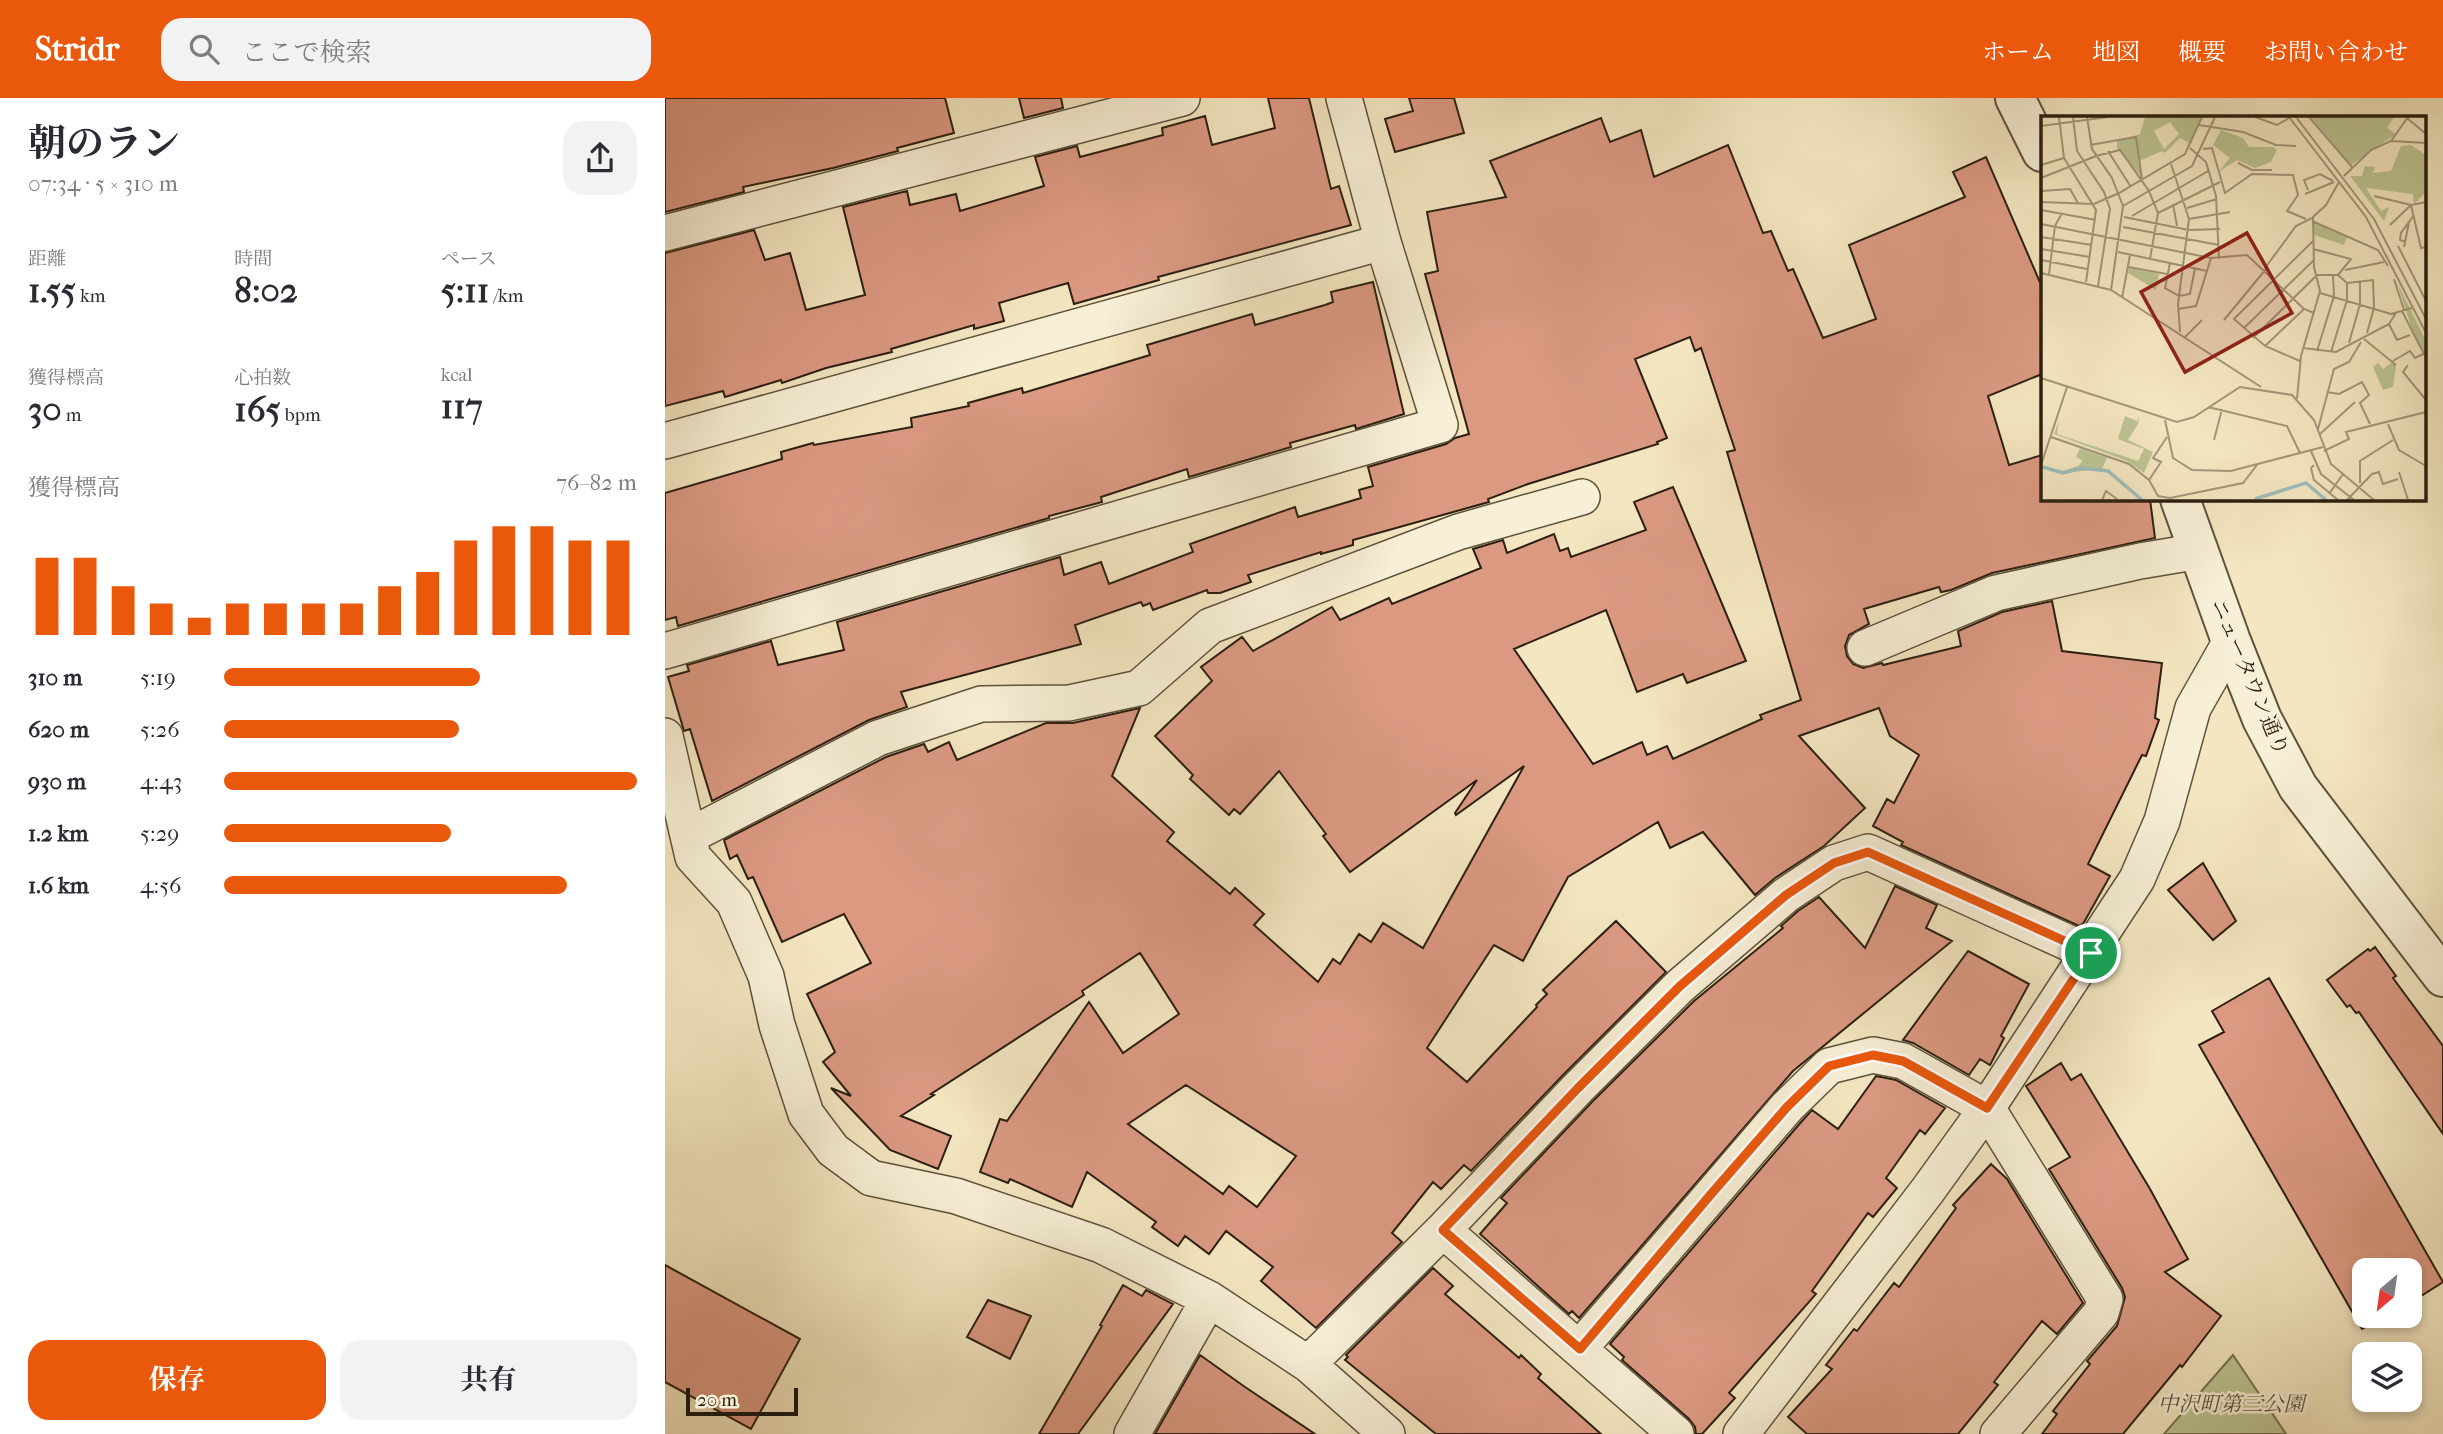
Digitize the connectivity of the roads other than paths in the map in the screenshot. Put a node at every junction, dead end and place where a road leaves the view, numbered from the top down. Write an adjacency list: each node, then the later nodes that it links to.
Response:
1 (1182, 98): 5 (street)
2 (1344, 98): 6 (street)
3 (2015, 98): 4 (street)
4 (2041, 150)
5 (665, 233)
6 (1383, 242): 7 (street); 13 (street)
7 (665, 441)
8 (1582, 497): 15 (street)
9 (2180, 500): 10 (street, ニュータウン通り)
10 (2200, 551): 11 (street, ニュータウン通り); 12 (street)
11 (2231, 641): 16 (street); 17 (street, ニュータウン通り)
12 (1865, 648)
13 (665, 651)
14 (665, 736): 15 (street)
15 (682, 854): 20 (street)
16 (2091, 953): 18 (street); 19 (street)
17 (2443, 977)
18 (1987, 1108): 21 (street); 26 (street); 27 (street)
19 (1443, 1230): 21 (street); 22 (street)
20 (1209, 1299): 22 (street); 23 (street)
21 (1580, 1349): 25 (street)
22 (1308, 1364): 24 (street)
23 (1132, 1434)
24 (1387, 1434)
25 (1676, 1434)
26 (1741, 1434)
27 (1998, 1434)

